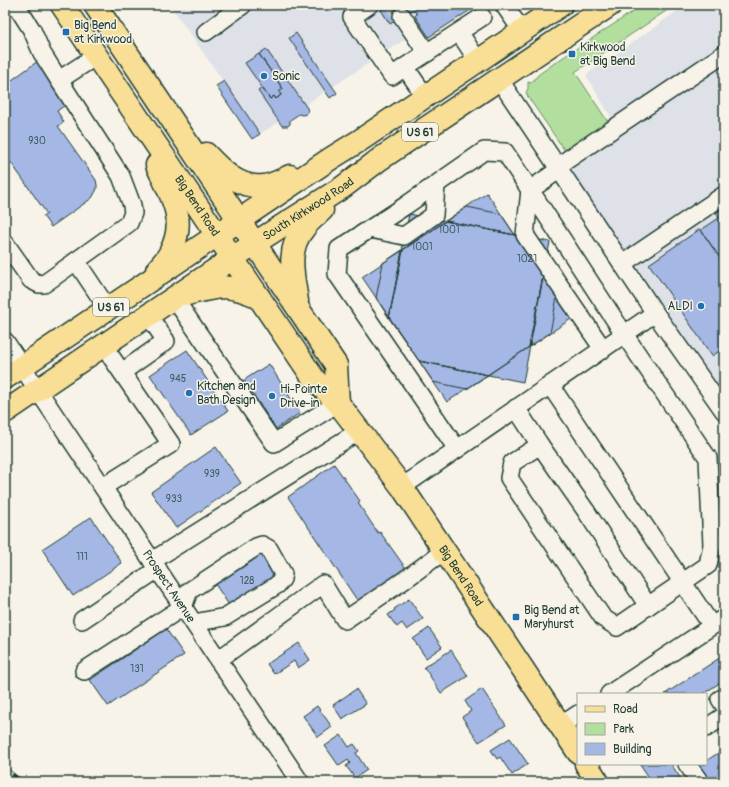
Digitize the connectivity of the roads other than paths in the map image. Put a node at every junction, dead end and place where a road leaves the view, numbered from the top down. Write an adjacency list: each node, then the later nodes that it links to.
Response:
1 (16, 5): 20 (street)
2 (62, 5): 16 (main road, Big Bend Road)
3 (95, 5): 23 (main road)
4 (243, 5): 12 (street)
5 (368, 5): 18 (street)
6 (504, 5): 11 (street)
7 (561, 5): 11 (main road, US 61)
8 (610, 5): 19 (main road, South Kirkwood Road / US 61)
9 (402, 16): 14 (street)
10 (482, 17): 13 (street)
11 (522, 31): 17 (main road, US 61)
12 (206, 32)
13 (459, 32): 14 (street); 17 (street)
14 (427, 53): 18 (street)
15 (724, 54): 25 (street)
16 (96, 56): 20 (street); 22 (main road, Big Bend Road)
17 (478, 61): 21 (main road, US 61)
18 (405, 67): 21 (street)
19 (499, 79): 25 (street); 27 (main road, South Kirkwood Road / US 61)
20 (59, 80): 36 (street)
21 (425, 96): 24 (main road, US 61)
22 (130, 106): 32 (main road, Big Bend Road); 38 (main road)
23 (166, 113): 24 (main road); 30 (main road)
24 (330, 159): 30 (main road, US 61)
25 (559, 168): 28 (street); 37 (street)
26 (436, 185): 28 (street); 31 (street); 31 (street)
27 (343, 187): 34 (main road, South Kirkwood Road / US 61); 42 (main road)
28 (530, 190): 45 (street); 48 (street)
29 (724, 196): 37 (street)
30 (239, 220): 32 (main road, US 61); 34 (main road)
31 (370, 229): 59 (street)
32 (218, 235): 35 (main road, Big Bend Road); 38 (main road, US 61)
33 (5, 243): 36 (street)
34 (255, 243): 35 (main road, South Kirkwood Road / US 61); 42 (main road)
35 (233, 258): 39 (main road, Big Bend Road); 40 (main road, South Kirkwood Road / US 61)
36 (76, 261): 41 (street)
37 (622, 264): 43 (street)
38 (149, 280): 41 (main road, US 61)
39 (258, 297): 40 (main road); 53 (main road, Big Bend Road)
40 (174, 298): 44 (main road, South Kirkwood Road / US 61); 53 (street)
41 (108, 310): 49 (main road, US 61)
42 (299, 310): 53 (main road)
43 (655, 313): 45 (street); 55 (street)
44 (148, 315): 47 (main road, South Kirkwood Road / US 61); 50 (street)
45 (624, 334): 48 (street); 64 (street)
46 (5, 341): 49 (street, Prospect Avenue)
47 (103, 345): 50 (street); 52 (main road, South Kirkwood Road / US 61)
48 (603, 349): 51 (street)
49 (14, 372): 52 (street, Prospect Avenue)
50 (122, 372): 60 (street)
51 (550, 385): 54 (street); 64 (street)
52 (38, 390): 56 (main road, South Kirkwood Road / US 61); 60 (street, Prospect Avenue)
53 (338, 403): 57 (main road, Big Bend Road)
54 (516, 408): 58 (street); 59 (street)
55 (724, 411)
56 (5, 412)
57 (359, 431): 61 (main road, Big Bend Road); 63 (street)
58 (540, 445): 65 (street); 65 (street)
59 (457, 449): 61 (street)
60 (103, 487): 63 (street, Prospect Avenue)
61 (402, 487): 62 (main road, Big Bend Road)
62 (444, 551): 70 (street); 74 (main road, Big Bend Road)
63 (155, 565): 66 (street, Prospect Avenue); 67 (street)
64 (683, 582): 65 (street); 68 (street)
65 (648, 606)
66 (183, 607): 69 (street, Prospect Avenue); 69 (street); 71 (street)
67 (82, 620)
68 (718, 622): 72 (street)
69 (194, 623): 70 (street, Prospect Avenue)
70 (218, 660): 79 (street, Prospect Avenue)
71 (84, 672)
72 (611, 693)
73 (724, 716): 75 (street)
74 (569, 720): 76 (main road, Big Bend Road)
75 (707, 727)
76 (577, 748)
77 (587, 765): 80 (main road)
78 (688, 765): 81 (street)
79 (300, 782)
80 (598, 782)
81 (700, 782)

